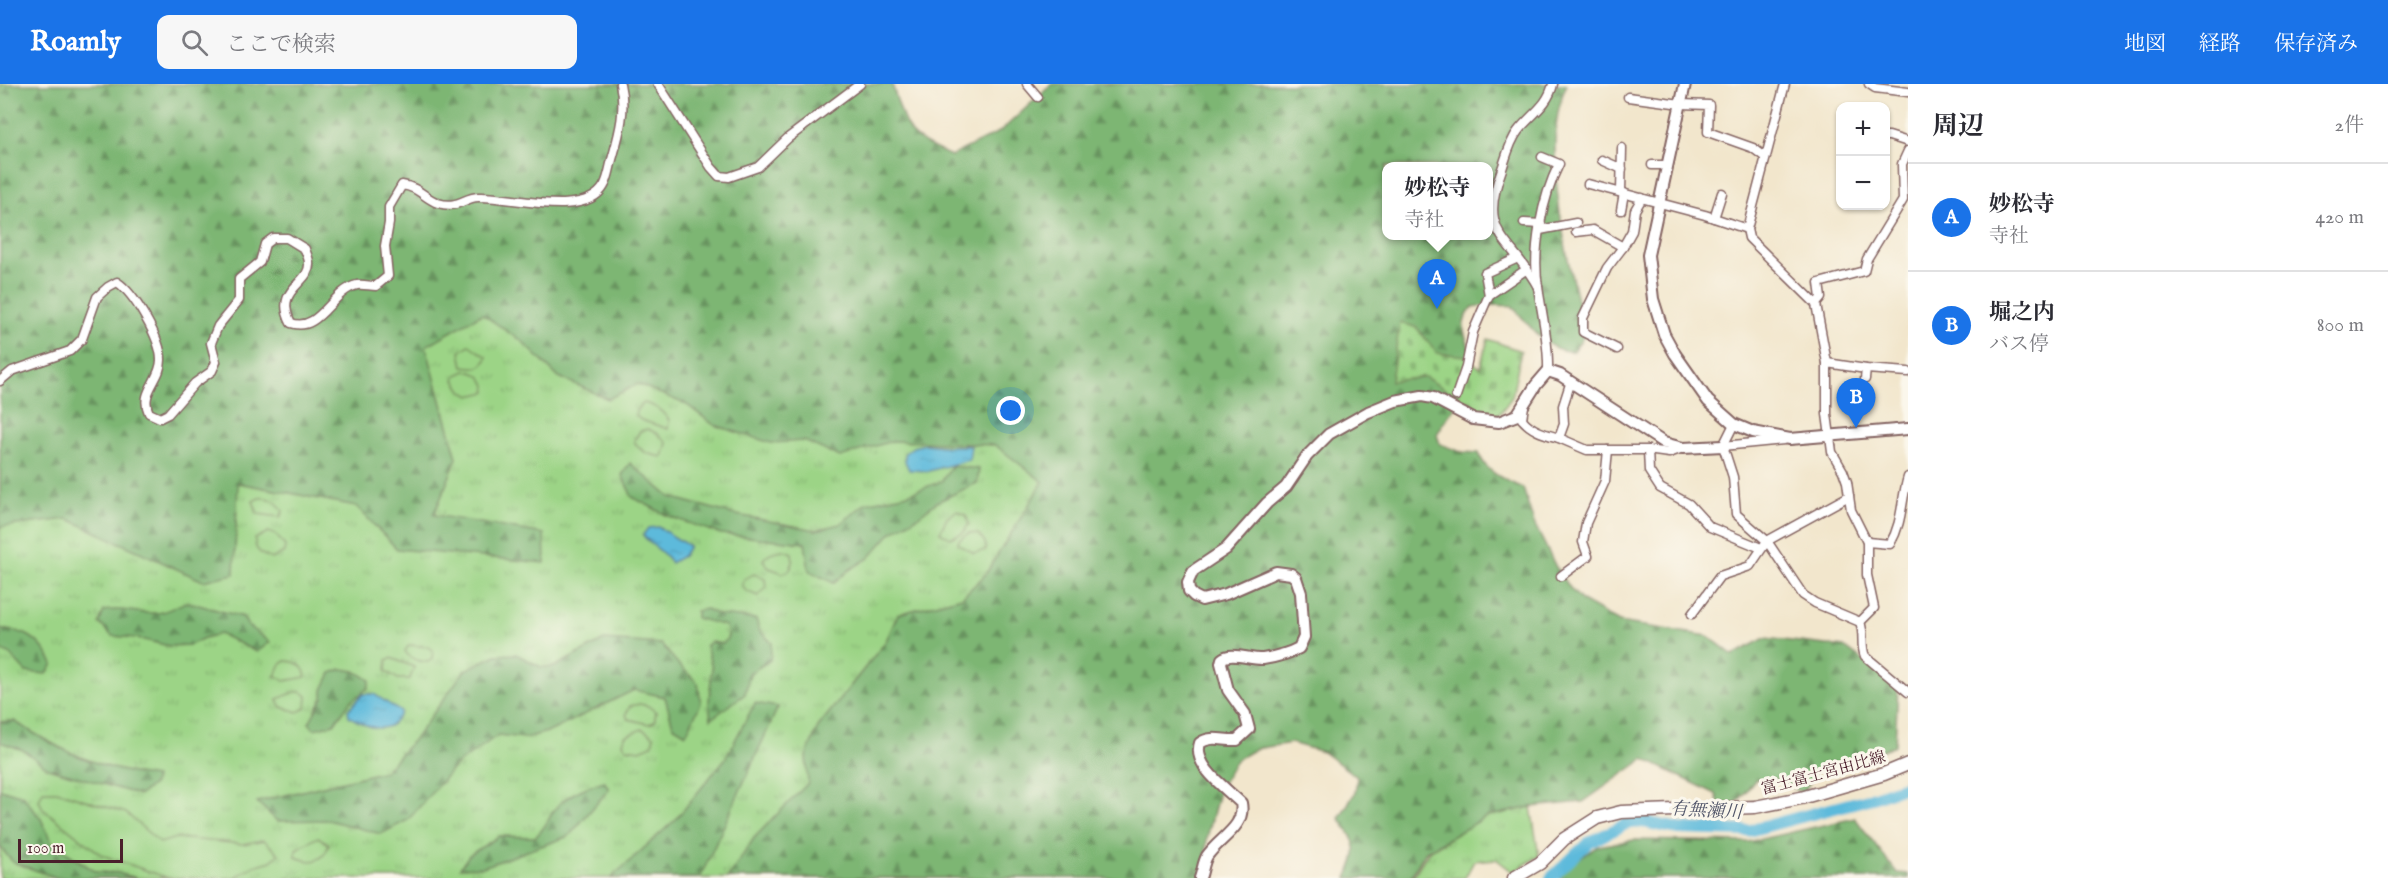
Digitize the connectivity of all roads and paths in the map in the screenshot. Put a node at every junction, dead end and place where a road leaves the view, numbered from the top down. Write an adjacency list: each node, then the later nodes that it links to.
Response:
1 (620, 84): 45 (street)
2 (658, 84): 3 (street)
3 (860, 84)
4 (1027, 84): 10 (street)
5 (1553, 84): 24 (street)
6 (1685, 84): 12 (street)
7 (1785, 84): 18 (street)
8 (1869, 84): 9 (street)
9 (1908, 92)
10 (1038, 97)
11 (1628, 97): 12 (street)
12 (1681, 104): 18 (street); 21 (street)
13 (1890, 136): 14 (street)
14 (1908, 142)
15 (1622, 148): 22 (street)
16 (1908, 151): 40 (street)
17 (1542, 157): 33 (street)
18 (1766, 157): 34 (street)
19 (1602, 160): 22 (street)
20 (1652, 165): 21 (street)
21 (1667, 165): 28 (street)
22 (1622, 170): 25 (street)
23 (1588, 184): 25 (street)
24 (1493, 193)
25 (1622, 193): 27 (street); 29 (street)
26 (1722, 193): 30 (street)
27 (1642, 198): 28 (street); 35 (street)
28 (1659, 202): 30 (street); 49 (street)
29 (1621, 210)
30 (1714, 218): 34 (street)
31 (1493, 220): 36 (street)
32 (1524, 223): 33 (street)
33 (1541, 227): 35 (street); 38 (street)
34 (1747, 230): 40 (street)
35 (1623, 247): 41 (street)
36 (1518, 258): 37 (street); 39 (street)
37 (1527, 269): 38 (street); 39 (street)
38 (1538, 287): 43 (street)
39 (1489, 296): 47 (street)
40 (1816, 304): 42 (street)
41 (1617, 349)
42 (1827, 363): 44 (street); 51 (street)
43 (1548, 371): 46 (street); 48 (street)
44 (1908, 372)
45 (0, 381)
46 (1570, 384): 52 (street); 55 (street)
47 (1456, 396)
48 (1524, 403): 52 (street); 67 (street)
49 (1734, 424): 53 (street); 54 (street)
50 (1908, 429): 51 (street)
51 (1829, 435): 53 (street); 59 (street)
52 (1559, 438): 56 (street)
53 (1790, 439): 54 (street)
54 (1723, 446): 55 (street); 61 (street)
55 (1683, 448): 57 (street)
56 (1608, 450): 57 (street); 62 (street)
57 (1648, 450): 61 (street)
58 (1908, 477): 60 (street)
59 (1849, 496): 60 (street); 61 (street)
60 (1867, 542): 64 (street)
61 (1764, 545): 63 (street); 64 (street)
62 (1561, 576)
63 (1692, 614)
64 (1860, 622): 65 (street)
65 (1908, 692)
66 (1908, 764): 68 (main road, 富士富士宮由比線)
67 (1200, 878)
68 (1514, 878)

